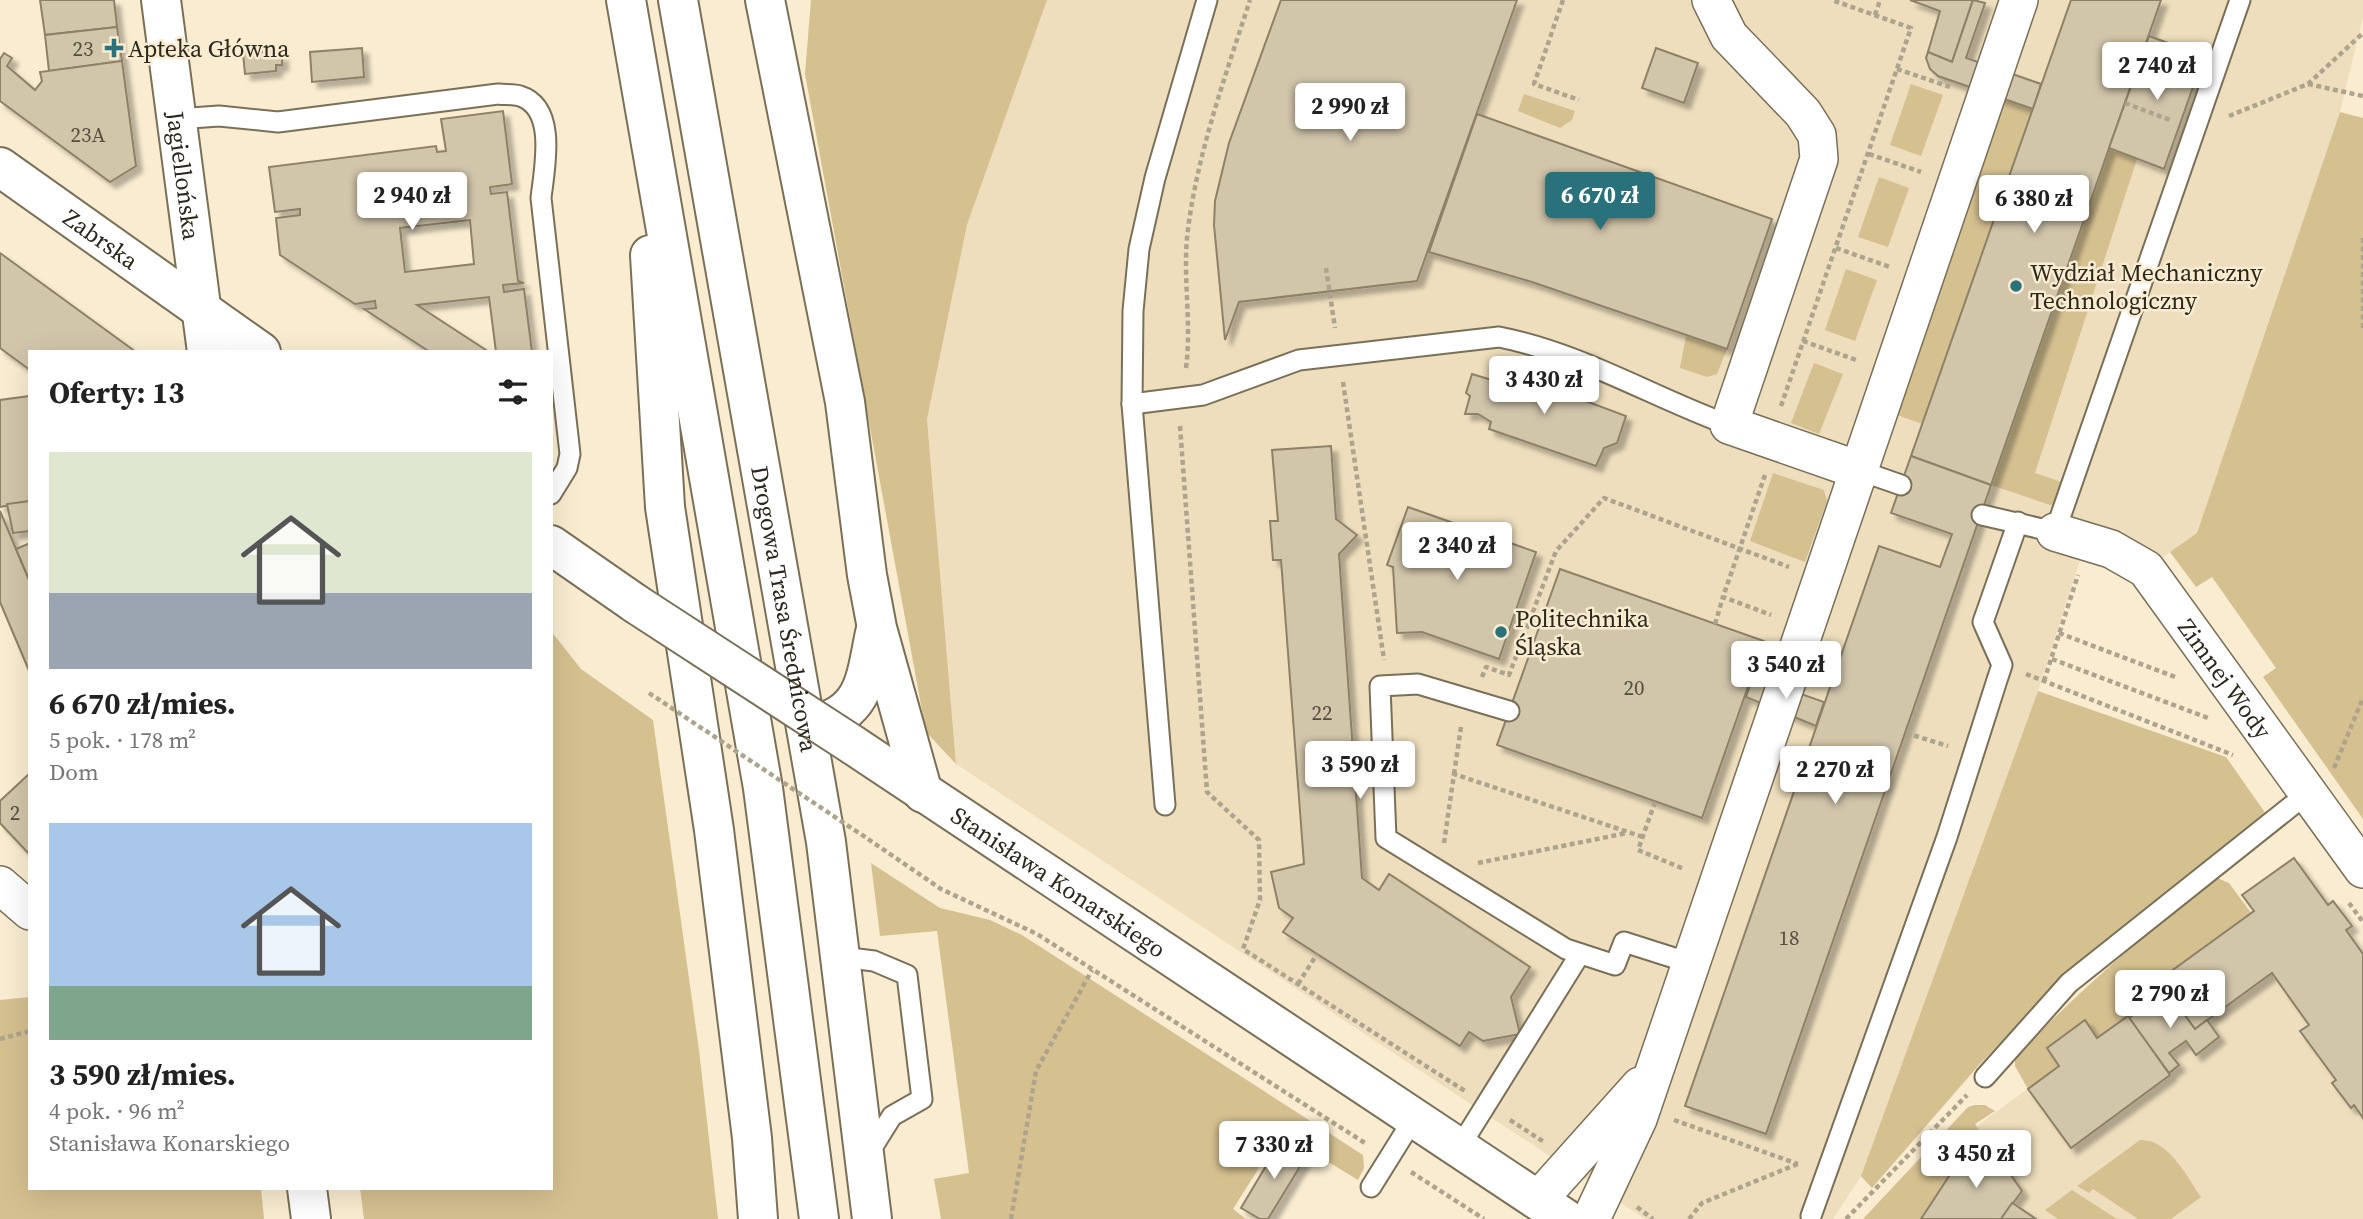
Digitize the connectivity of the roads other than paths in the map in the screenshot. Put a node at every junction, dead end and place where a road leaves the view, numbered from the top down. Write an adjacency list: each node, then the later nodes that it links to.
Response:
1 (161, 0): 10 (main road, Jagiellońska)
2 (626, 0): 9 (main road)
3 (678, 0): 34 (main road, Drogowa Trasa Średnicowa)
4 (765, 0): 24 (main road)
5 (1208, 0): 15 (lane)
6 (1711, 0): 16 (street)
7 (2019, 0): 17 (street)
8 (2240, 0): 22 (lane)
9 (638, 67): 46 (main road); 47 (main road)
10 (177, 119): 12 (main road, Jagiellońska); 19 (lane)
11 (0, 167): 12 (main road, Zabrska)
12 (202, 312): 13 (main road, Jagiellońska); 14 (main road)
13 (207, 350)
14 (258, 350)
15 (1132, 404): 16 (lane); 29 (lane)
16 (1729, 425): 17 (street)
17 (1861, 471): 18 (lane); 35 (street)
18 (1901, 485)
19 (553, 491)
20 (1982, 514): 21 (lane)
21 (2018, 522): 22 (lane); 44 (lane)
22 (2055, 532): 27 (street, Zimnej Wody)
23 (553, 546): 26 (main road, Stanisława Konarskiego, bridge)
24 (877, 628): 26 (main road); 28 (main road)
25 (1510, 711): 33 (lane)
26 (817, 724): 28 (main road, Stanisława Konarskiego, bridge)
27 (2320, 783): 30 (street, Zimnej Wody); 37 (lane)
28 (923, 793): 38 (main road, Stanisława Konarskiego)
29 (1165, 805)
30 (2363, 869)
31 (0, 885): 32 (street)
32 (28, 909)
33 (1580, 954): 35 (lane); 39 (lane)
34 (842, 957): 40 (main road, Drogowa Trasa Średnicowa); 40 (lane)
35 (1690, 963): 36 (street)
36 (1656, 1062): 43 (street); 49 (street)
37 (1985, 1077)
38 (1414, 1118): 39 (main road, Stanisława Konarskiego); 41 (lane)
39 (1460, 1148): 43 (main road, Stanisława Konarskiego)
40 (867, 1157): 48 (main road, Drogowa Trasa Średnicowa)
41 (1371, 1188)
42 (307, 1190): 45 (main road)
43 (1552, 1210)
44 (1811, 1216)
45 (311, 1219)
46 (758, 1219)
47 (819, 1219)
48 (872, 1219)
49 (1591, 1219)

